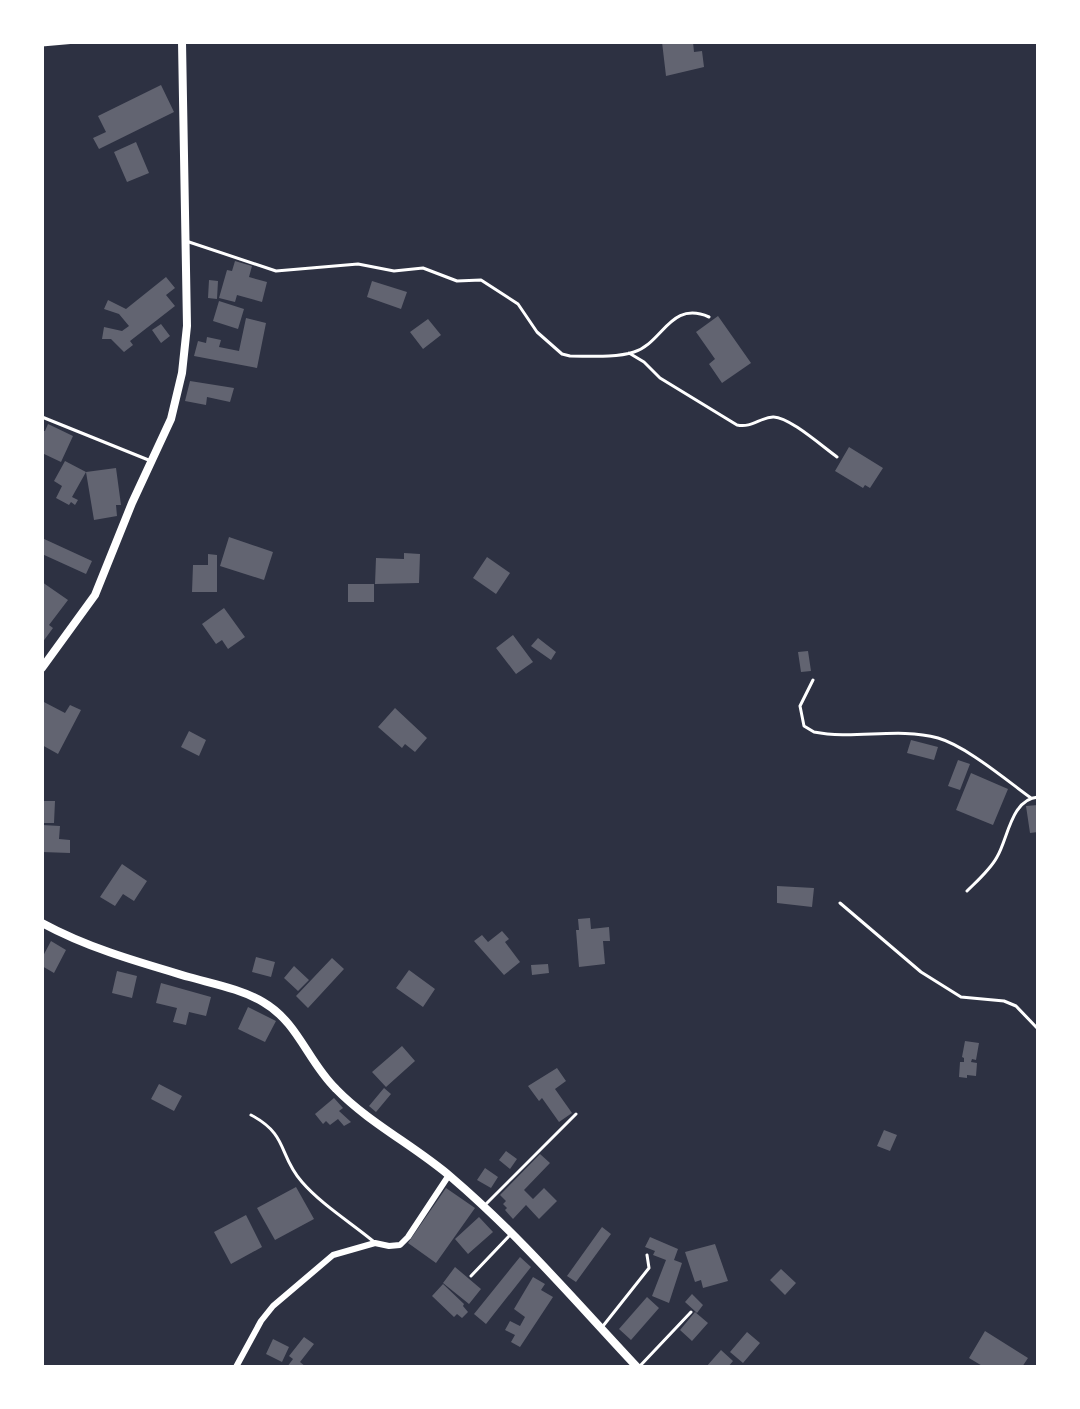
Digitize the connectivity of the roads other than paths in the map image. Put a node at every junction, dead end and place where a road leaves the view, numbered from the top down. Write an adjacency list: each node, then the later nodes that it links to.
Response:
1 (76, 42): 3 (lane)
2 (182, 42): 4 (street)
3 (42, 45)
4 (186, 241): 6 (lane); 9 (street)
5 (709, 317): 6 (lane)
6 (629, 353): 8 (lane)
7 (42, 417): 9 (lane)
8 (837, 457)
9 (151, 461): 10 (street)
10 (42, 668)
11 (813, 680): 13 (lane)
12 (1038, 797): 13 (lane)
13 (1031, 798): 14 (lane)
14 (967, 891)
15 (840, 903): 17 (lane)
16 (42, 923): 20 (street)
17 (1038, 1029)
18 (576, 1114): 21 (lane)
19 (251, 1115): 23 (lane)
20 (449, 1175): 21 (street); 23 (street)
21 (484, 1206): 22 (street)
22 (513, 1232): 25 (lane); 27 (street)
23 (375, 1243): 28 (street)
24 (647, 1255): 27 (lane)
25 (471, 1276)
26 (691, 1312): 29 (lane)
27 (601, 1329): 29 (street)
28 (236, 1367)
29 (638, 1367)

